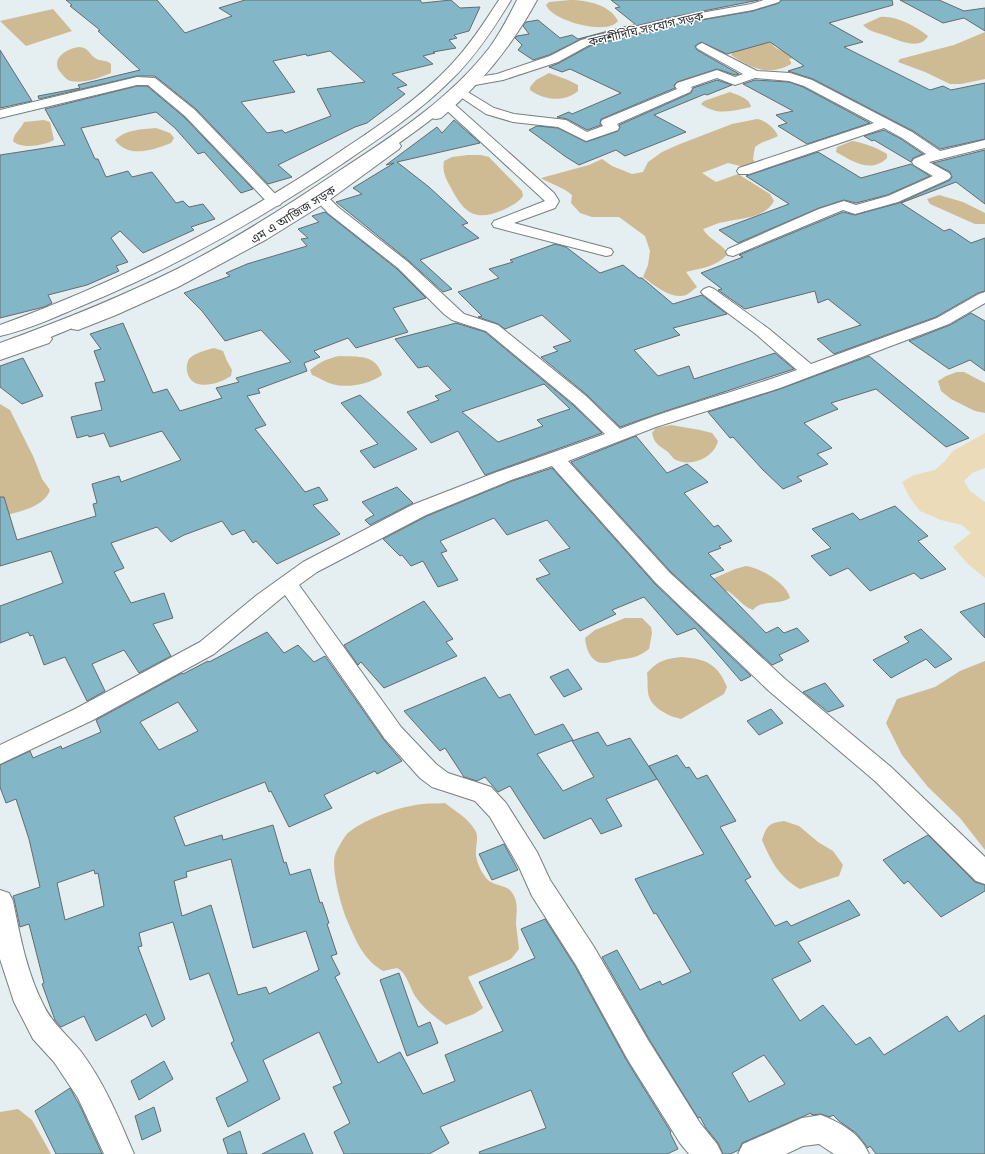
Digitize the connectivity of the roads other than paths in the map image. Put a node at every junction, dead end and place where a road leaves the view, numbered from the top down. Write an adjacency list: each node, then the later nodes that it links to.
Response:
1 (505, 0): 17 (main road, এম এ আজিজ সড়ক)
2 (513, 0): 23 (main road)
3 (523, 0): 24 (main road)
4 (531, 0): 8 (main road, এম এ আজিজ সড়ক)
5 (775, 0): 8 (street, কলশীদিঘি সংযোগ সড়ক)
6 (702, 47): 7 (street)
7 (754, 74): 9 (street); 12 (street)
8 (475, 81): 9 (main road, এম এ আজিজ সড়ক)
9 (462, 94): 10 (main road, এম এ আজিজ সড়ক)
10 (448, 105): 16 (main road, এম এ আজিজ সড়ক); 18 (street)
11 (0, 114): 17 (street)
12 (885, 123): 14 (street); 15 (street)
13 (985, 144): 14 (street)
14 (937, 155): 19 (street)
15 (744, 171)
16 (322, 199): 25 (main road, এম এ আজিজ সড়ক); 27 (street)
17 (275, 202): 22 (main road, এম এ আজিজ সড়ক)
18 (606, 252)
19 (733, 252)
20 (709, 292): 26 (street)
21 (985, 297): 26 (street)
22 (0, 331)
23 (0, 337)
24 (0, 349)
25 (0, 355)
26 (809, 371): 27 (street)
27 (617, 436): 28 (street)
28 (555, 458): 29 (street); 31 (street)
29 (287, 583): 30 (street); 34 (street)
30 (0, 755)
31 (985, 873)
32 (0, 901): 33 (street)
33 (119, 1154)
34 (707, 1154)
35 (753, 1154): 36 (street)
36 (854, 1154)

